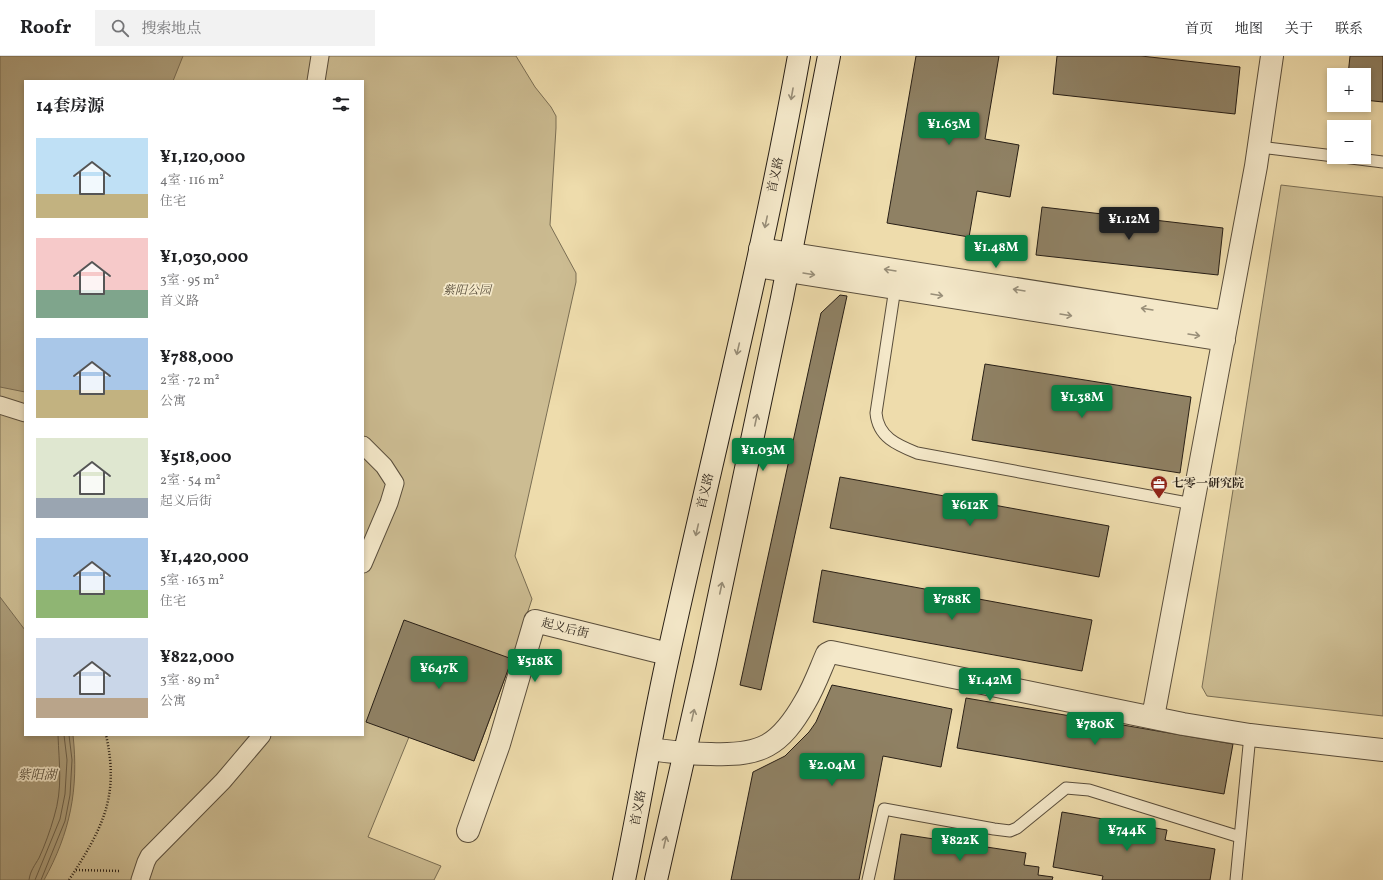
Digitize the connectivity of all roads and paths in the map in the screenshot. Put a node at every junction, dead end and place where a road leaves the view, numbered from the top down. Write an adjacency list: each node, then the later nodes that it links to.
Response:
1 (320, 56): 5 (street)
2 (799, 56): 10 (street, 首义路, one-way to 10)
3 (829, 56): 11 (street)
4 (1272, 56): 6 (street)
5 (316, 80)
6 (1259, 147): 7 (lane); 13 (street)
7 (1327, 155)
8 (1371, 160): 9 (lane)
9 (1383, 162)
10 (758, 258): 11 (street); 19 (street, 首义路, one-way to 19)
11 (789, 263): 12 (street, one-way to 12); 13 (street, one-way to 11); 26 (street, one-way to 11)
12 (895, 288): 13 (street, one-way to 13); 17 (lane)
13 (1226, 331): 17 (street)
14 (0, 405): 15 (street)
15 (24, 413)
16 (365, 451): 18 (street)
17 (1193, 504): 20 (street)
18 (364, 559)
19 (668, 654): 24 (street, 首义路); 27 (street, 起义后街)
20 (1153, 717): 21 (street); 26 (street)
21 (1250, 735): 25 (street); 28 (lane)
22 (106, 736): 29 (path)
23 (261, 736): 30 (street)
24 (650, 749): 26 (street); 32 (street, 首义路)
25 (1383, 750)
26 (685, 754): 33 (street, one-way to 26)
27 (468, 831)
28 (1240, 837): 34 (lane); 35 (lane)
29 (75, 870): 30 (path); 31 (path)
30 (141, 876)
31 (69, 880)
32 (624, 880)
33 (656, 880)
34 (868, 880)
35 (1236, 880)

